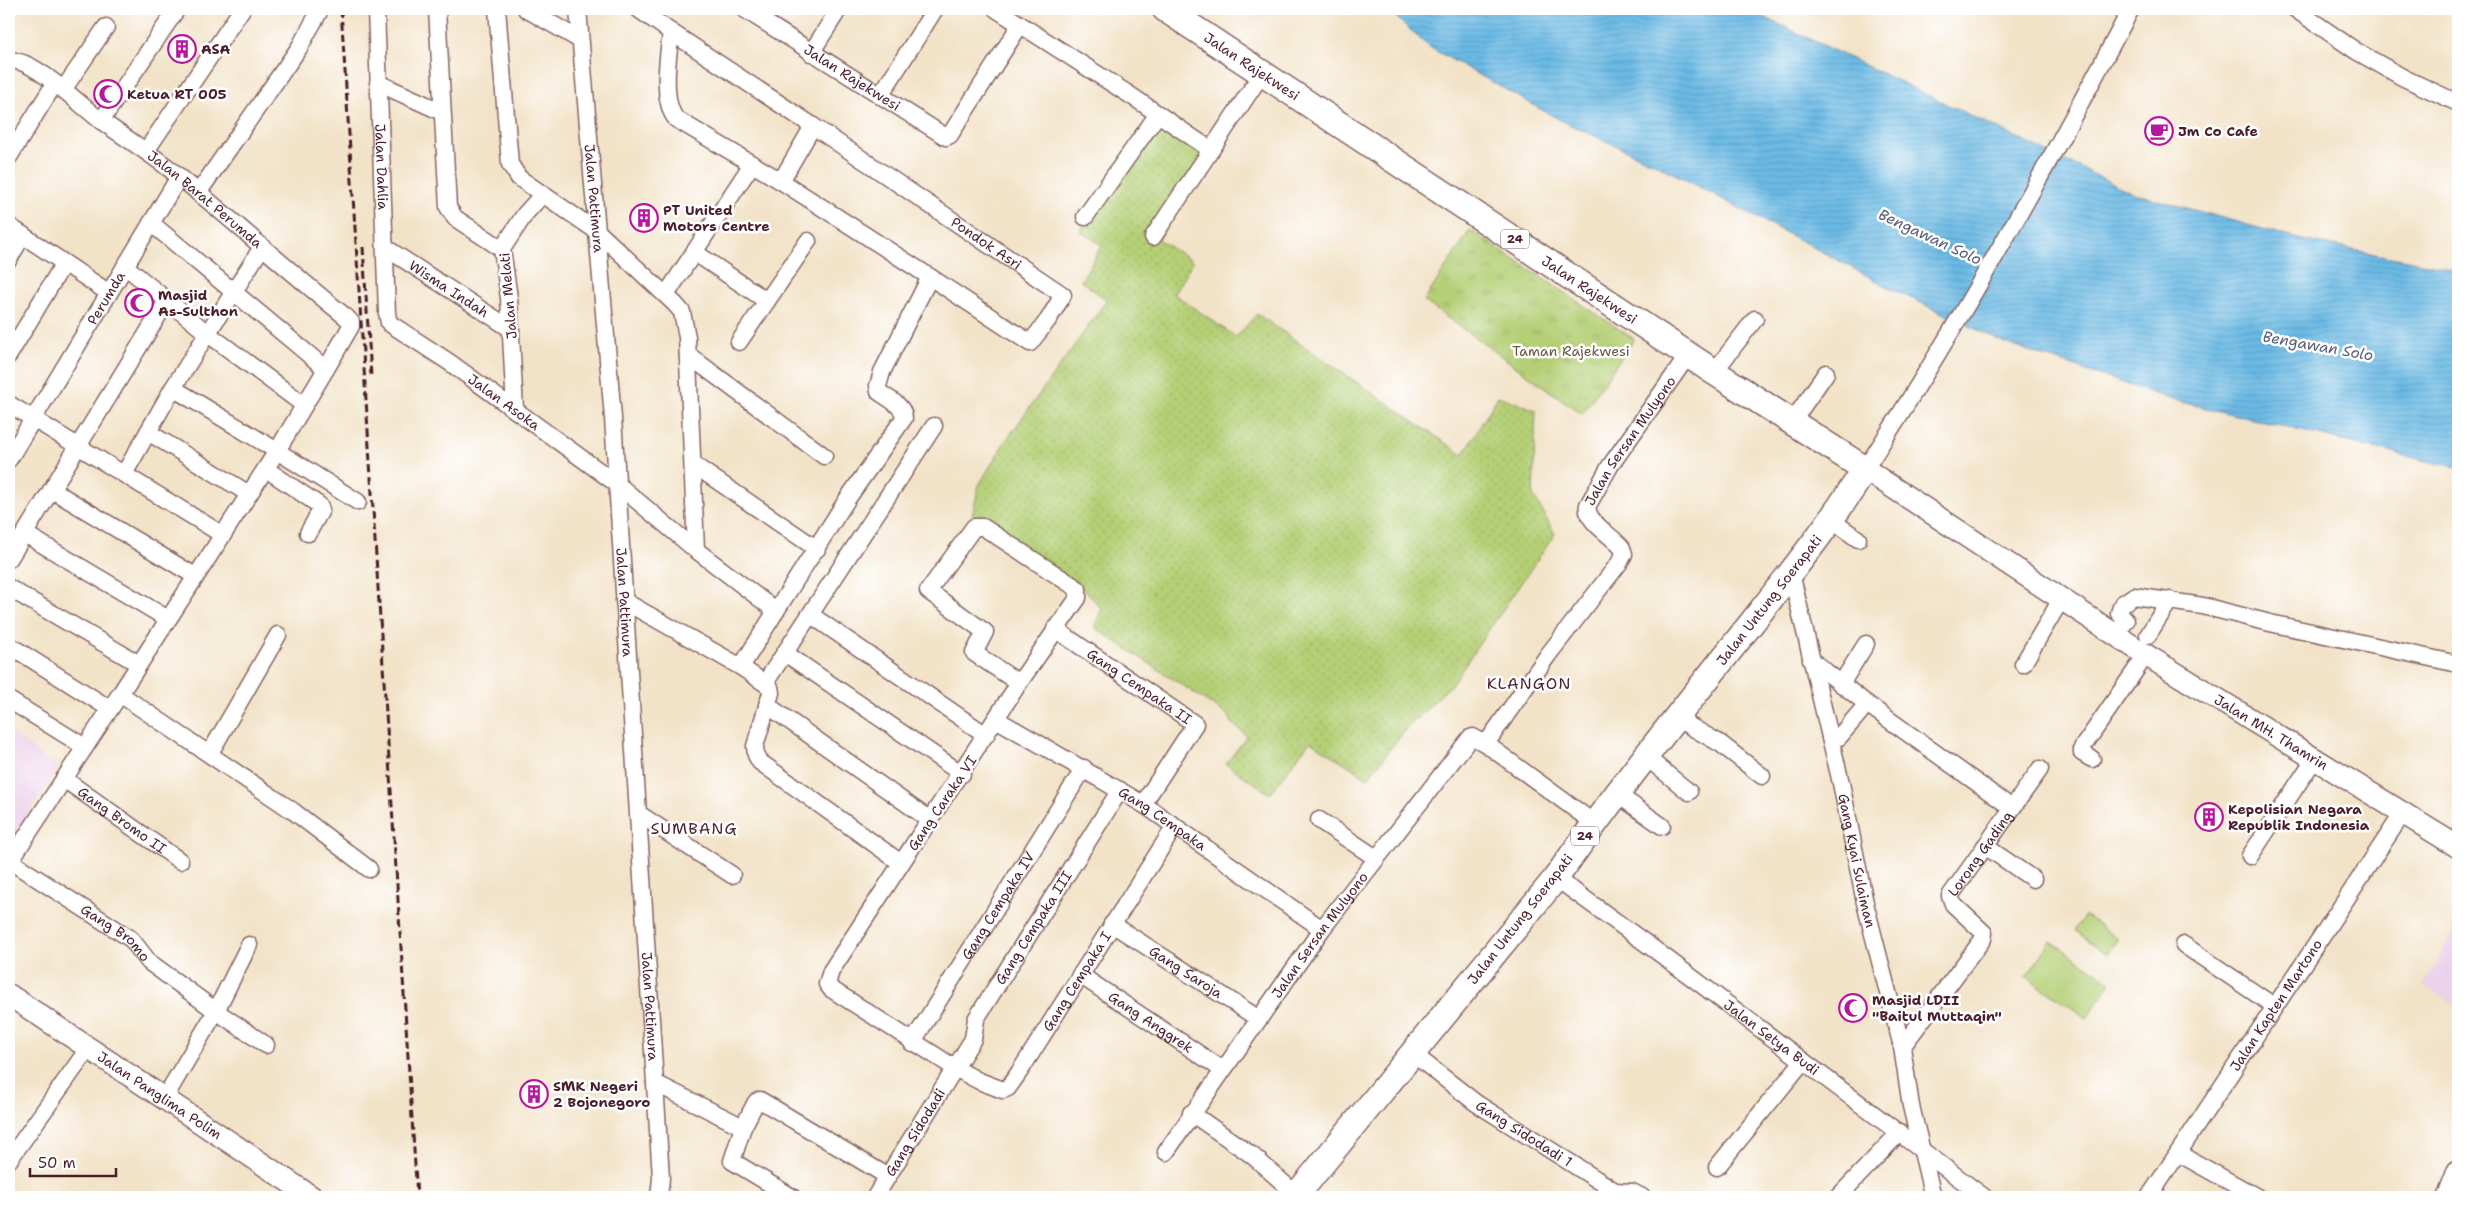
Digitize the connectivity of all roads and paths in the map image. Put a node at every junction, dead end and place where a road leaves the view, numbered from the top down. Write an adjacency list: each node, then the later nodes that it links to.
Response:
1 (177, 9): 30 (street)
2 (242, 9): 32 (street)
3 (376, 9): 24 (street, Jalan Dahlia)
4 (437, 9): 28 (street)
5 (497, 9): 39 (street)
6 (526, 9): 20 (street)
7 (578, 9): 20 (street, Jalan Pattimura)
8 (638, 9): 19 (street)
9 (744, 9): 21 (street, Jalan Rajekwesi)
10 (839, 9): 21 (street)
11 (935, 9): 26 (street)
12 (996, 9): 17 (street)
13 (1165, 9): 23 (highway, Jalan Rajekwesi / 24)
14 (2131, 9): 85 (street)
15 (2298, 9): 27 (street)
16 (320, 12): 38 (street)
17 (1020, 25): 26 (street, Jalan Rajekwesi); 29 (street)
18 (106, 27): 25 (street)
19 (671, 32): 31 (street); 35 (street, Pondok Asri)
20 (580, 40): 43 (street, Jalan Pattimura)
21 (811, 53): 26 (street, Jalan Rajekwesi)
22 (9, 61): 25 (street, Jalan Barat Perumda)
23 (1263, 72): 33 (street); 65 (highway, Jalan Rajekwesi / 24)
24 (378, 83): 28 (street); 47 (street, Jalan Dahlia)
25 (59, 87): 30 (street, Jalan Barat Perumda); 34 (street)
26 (880, 96)
27 (2458, 103)
28 (442, 112): 48 (street)
29 (1158, 114): 33 (street); 40 (street)
30 (102, 121): 32 (street, Jalan Barat Perumda)
31 (813, 126): 37 (street); 53 (street, Pondok Asri)
32 (146, 150): 36 (street, Jalan Barat Perumda)
33 (1211, 150): 44 (street)
34 (9, 157)
35 (752, 164): 37 (street, Pondok Asri); 49 (street)
36 (179, 177): 38 (street, Jalan Barat Perumda); 41 (street, Perumda)
37 (781, 181): 53 (street, Pondok Asri)
38 (198, 193): 46 (street, Jalan Barat Perumda)
39 (542, 195): 43 (street); 48 (street, Jalan Melati)
40 (1086, 217)
41 (151, 223): 52 (street, Perumda); 54 (street)
42 (16, 231): 50 (street); 51 (street)
43 (598, 232): 56 (street); 87 (street, Jalan Pattimura)
44 (1153, 237)
45 (808, 241): 58 (street)
46 (262, 247): 54 (street); 60 (street, Jalan Barat Perumda)
47 (386, 248): 61 (street, Jalan Dahlia); 62 (street, Wisma Indah)
48 (502, 249): 62 (street, Jalan Melati)
49 (694, 252): 56 (street); 58 (street)
50 (9, 259)
51 (64, 263): 55 (street); 66 (street)
52 (125, 266): 55 (street, Perumda); 57 (street)
53 (930, 277): 96 (street)
54 (232, 290): 63 (street); 68 (street)
55 (109, 293): 75 (street, Perumda)
56 (666, 295): 67 (street)
57 (167, 301): 63 (street); 79 (street)
58 (767, 301): 64 (street)
59 (1755, 319): 69 (street)
60 (351, 322): 68 (street, Gang Bromo)
61 (389, 323): 74 (street, Jalan Asoka)
62 (511, 328): 74 (street, Jalan Melati)
63 (207, 333): 71 (street); 73 (street)
64 (740, 342)
65 (1689, 354): 69 (highway, Jalan Rajekwesi / 24); 135 (street, Jalan Sersan Mulyono)
66 (9, 355)
67 (688, 355): 81 (street); 83 (street)
68 (326, 369): 73 (street, Gang Bromo)
69 (1714, 372): 76 (highway, Jalan Rajekwesi / 24)
70 (1826, 374): 76 (street)
71 (173, 388): 78 (street); 80 (street)
72 (9, 404): 75 (street)
73 (304, 405): 80 (street, Gang Bromo)
74 (515, 410): 87 (street, Jalan Asoka)
75 (33, 420): 79 (street); 82 (street, Perumda)
76 (1792, 422): 85 (highway, Jalan Rajekwesi / 24)
77 (934, 426): 107 (street)
78 (148, 432): 86 (street); 89 (street)
79 (78, 447): 86 (street); 88 (street)
80 (277, 450): 84 (street, Gang Bromo); 90 (street)
81 (824, 456)
82 (9, 459)
83 (694, 464): 96 (street); 97 (street)
84 (266, 469): 89 (street, Gang Bromo); 92 (street)
85 (1865, 469): 91 (highway, Jalan Untung Soerapati / 24); 102 (main road, Jalan MH. Thamrin)
86 (124, 474): 94 (street)
87 (617, 484): 97 (street, Jalan Asoka); 104 (street, Jalan Pattimura)
88 (52, 490): 93 (street); 100 (street)
89 (250, 494): 94 (street, Gang Bromo)
90 (358, 502)
91 (1831, 520): 95 (street); 99 (highway, Jalan Untung Soerapati / 24)
92 (308, 533)
93 (25, 534): 98 (street); 108 (street)
94 (223, 535): 100 (street, Gang Bromo)
95 (1858, 538)
96 (817, 549): 105 (street)
97 (696, 550): 105 (street, Jalan Asoka)
98 (9, 559)
99 (1791, 573): 116 (street, Gang Kyai Sulaiman); 130 (highway, Jalan Untung Soerapati / 24)
100 (195, 576): 108 (street, Gang Bromo)
101 (10, 593): 117 (street)
102 (2062, 598): 106 (main road, Jalan MH. Thamrin); 118 (street)
103 (2170, 600): 110 (street); 114 (street); 119 (street)
104 (624, 601): 120 (street); 152 (street, Jalan Pattimura)
105 (776, 612): 120 (street)
106 (2085, 614): 110 (main road, Jalan MH. Thamrin); 114 (main road, Jalan MH. Thamrin)
107 (810, 615): 115 (street); 132 (street)
108 (168, 619): 117 (street, Gang Bromo)
109 (1055, 629): 122 (street, Gang Caraka VI); 122 (street, Gang Caraka VI); 149 (street, Gang Cempaka II)
110 (2120, 629): 129 (main road, Jalan MH. Thamrin)
111 (278, 635): 137 (street)
112 (1866, 644): 123 (street)
113 (9, 645): 128 (street)
114 (2147, 645): 129 (main road, Jalan MH. Thamrin); 140 (street)
115 (785, 653): 121 (street); 143 (street)
116 (1811, 660): 123 (street, Lorong Gading); 133 (street, Gang Kyai Sulaiman)
117 (139, 664): 124 (street, Gang Bromo)
118 (2023, 664)
119 (2458, 664)
120 (741, 668): 121 (street)
121 (765, 683): 127 (street)
122 (1019, 683): 131 (street, Gang Caraka VI)
123 (1841, 684): 126 (street, Lorong Gading)
124 (120, 694): 128 (street, Gang Bromo); 137 (street)
125 (9, 700): 136 (street)
126 (1867, 704): 133 (street); 150 (street, Lorong Gading)
127 (767, 705): 153 (street); 165 (street)
128 (110, 709): 136 (street, Gang Bromo)
129 (2245, 709): 134 (main road, Jalan MH. Thamrin)
130 (1676, 718): 138 (highway, Jalan Untung Soerapati / 24); 144 (street)
131 (996, 720): 132 (street, Gang Caraka VI); 141 (street, Gang Cempaka)
132 (986, 735): 143 (street, Gang Caraka VI)
133 (1830, 738): 181 (street, Gang Kyai Sulaiman)
134 (2297, 741): 139 (main road, Jalan MH. Thamrin); 151 (main road, Jalan MH. Thamrin)
135 (1486, 744): 155 (street); 162 (street, Jalan Sersan Mulyono)
136 (85, 747): 145 (street, Gang Bromo)
137 (210, 754): 166 (street)
138 (1646, 757): 147 (street); 148 (highway, Jalan Untung Soerapati / 24)
139 (2315, 758): 151 (main road, Jalan MH. Thamrin); 161 (street)
140 (2092, 759)
141 (1084, 768): 146 (street, Gang Cempaka); 179 (street, Gang Cempaka IV)
142 (2040, 769): 150 (street)
143 (962, 774): 153 (street, Gang Caraka VI)
144 (1762, 776)
145 (64, 779): 163 (street, Gang Bromo); 164 (street, Gang Bromo II)
146 (1120, 790): 149 (street, Gang Cempaka); 185 (street, Gang Cempaka III)
147 (1689, 792)
148 (1617, 794): 155 (highway, Jalan Untung Soerapati / 24); 157 (street)
149 (1143, 804): 156 (street, Gang Cempaka)
150 (2012, 808): 159 (street, Lorong Gading)
151 (2407, 811): 158 (main road, Jalan MH. Thamrin); 160 (main road, Jalan MH. Thamrin); 176 (street, Jalan Kapten Martono)
152 (639, 814): 167 (street); 187 (street, Jalan Pattimura)
153 (930, 820): 165 (street, Gang Caraka VI)
154 (1319, 820): 162 (street)
155 (1594, 823): 168 (highway, Jalan Untung Soerapati / 24)
156 (1176, 826): 170 (street, Gang Cempaka I); 171 (street, Gang Cempaka)
157 (1662, 826)
158 (2458, 834)
159 (1985, 846): 169 (street); 181 (street, Lorong Gading)
160 (2458, 847)
161 (2250, 856)
162 (1376, 858): 171 (street, Jalan Sersan Mulyono)
163 (9, 862): 177 (street, Gang Bromo)
164 (180, 862)
165 (901, 863): 179 (street, Gang Caraka VI)
166 (369, 869)
167 (732, 875)
168 (1556, 878): 183 (highway, Jalan Untung Soerapati / 24); 184 (street, Jalan Setya Budi)
169 (2033, 879)
170 (1112, 924): 174 (street, Gang Cempaka I); 178 (street, Gang Saroja)
171 (1322, 929): 178 (street, Jalan Sersan Mulyono)
172 (249, 945): 177 (street)
173 (2184, 945): 176 (street)
174 (1080, 975): 185 (street, Gang Cempaka I); 186 (street, Gang Anggrek)
175 (9, 995): 182 (main road, Jalan Panglima Polim)
176 (2274, 1006): 194 (street, Jalan Kapten Martono)
177 (216, 1011): 180 (street, Gang Bromo); 188 (street)
178 (1259, 1019): 186 (street, Jalan Sersan Mulyono)
179 (912, 1043): 185 (street, Gang Caraka VI)
180 (266, 1045)
181 (1902, 1047): 192 (street, Gang Kyai Sulaiman)
182 (88, 1049): 188 (main road, Jalan Panglima Polim); 195 (street)
183 (1412, 1054): 204 (highway, Jalan Untung Soerapati / 24); 205 (street, Gang Sidodadi 1)
184 (1803, 1061): 191 (street, Jalan Setya Budi); 196 (street)
185 (955, 1068): 198 (street, Gang Sidodadi)
186 (1223, 1070): 189 (street, Jalan Sersan Mulyono)
187 (655, 1082): 190 (street); 201 (street, Jalan Pattimura)
188 (164, 1099): 200 (main road, Jalan Panglima Polim)
189 (1192, 1113): 193 (street, Jalan Sersan Mulyono); 204 (street)
190 (743, 1127): 198 (street); 202 (street)
191 (1900, 1132): 192 (street, Jalan Setya Budi); 206 (street)
192 (1921, 1148): 207 (street, Gang Kyai Sulaiman); 208 (street, Jalan Setya Budi)
193 (1166, 1152)
194 (2178, 1153): 199 (street, Jalan Kapten Martono); 209 (street)
195 (9, 1160)
196 (1718, 1167)
197 (2458, 1171): 210 (main road)
198 (887, 1176): 203 (street, Gang Sidodadi)
199 (2152, 1196)
200 (312, 1197)
201 (659, 1197)
202 (792, 1197)
203 (875, 1197)
204 (1295, 1197)
205 (1642, 1197)
206 (1838, 1197)
207 (1933, 1197)
208 (1984, 1197)
209 (2257, 1197)
210 (2448, 1197)

